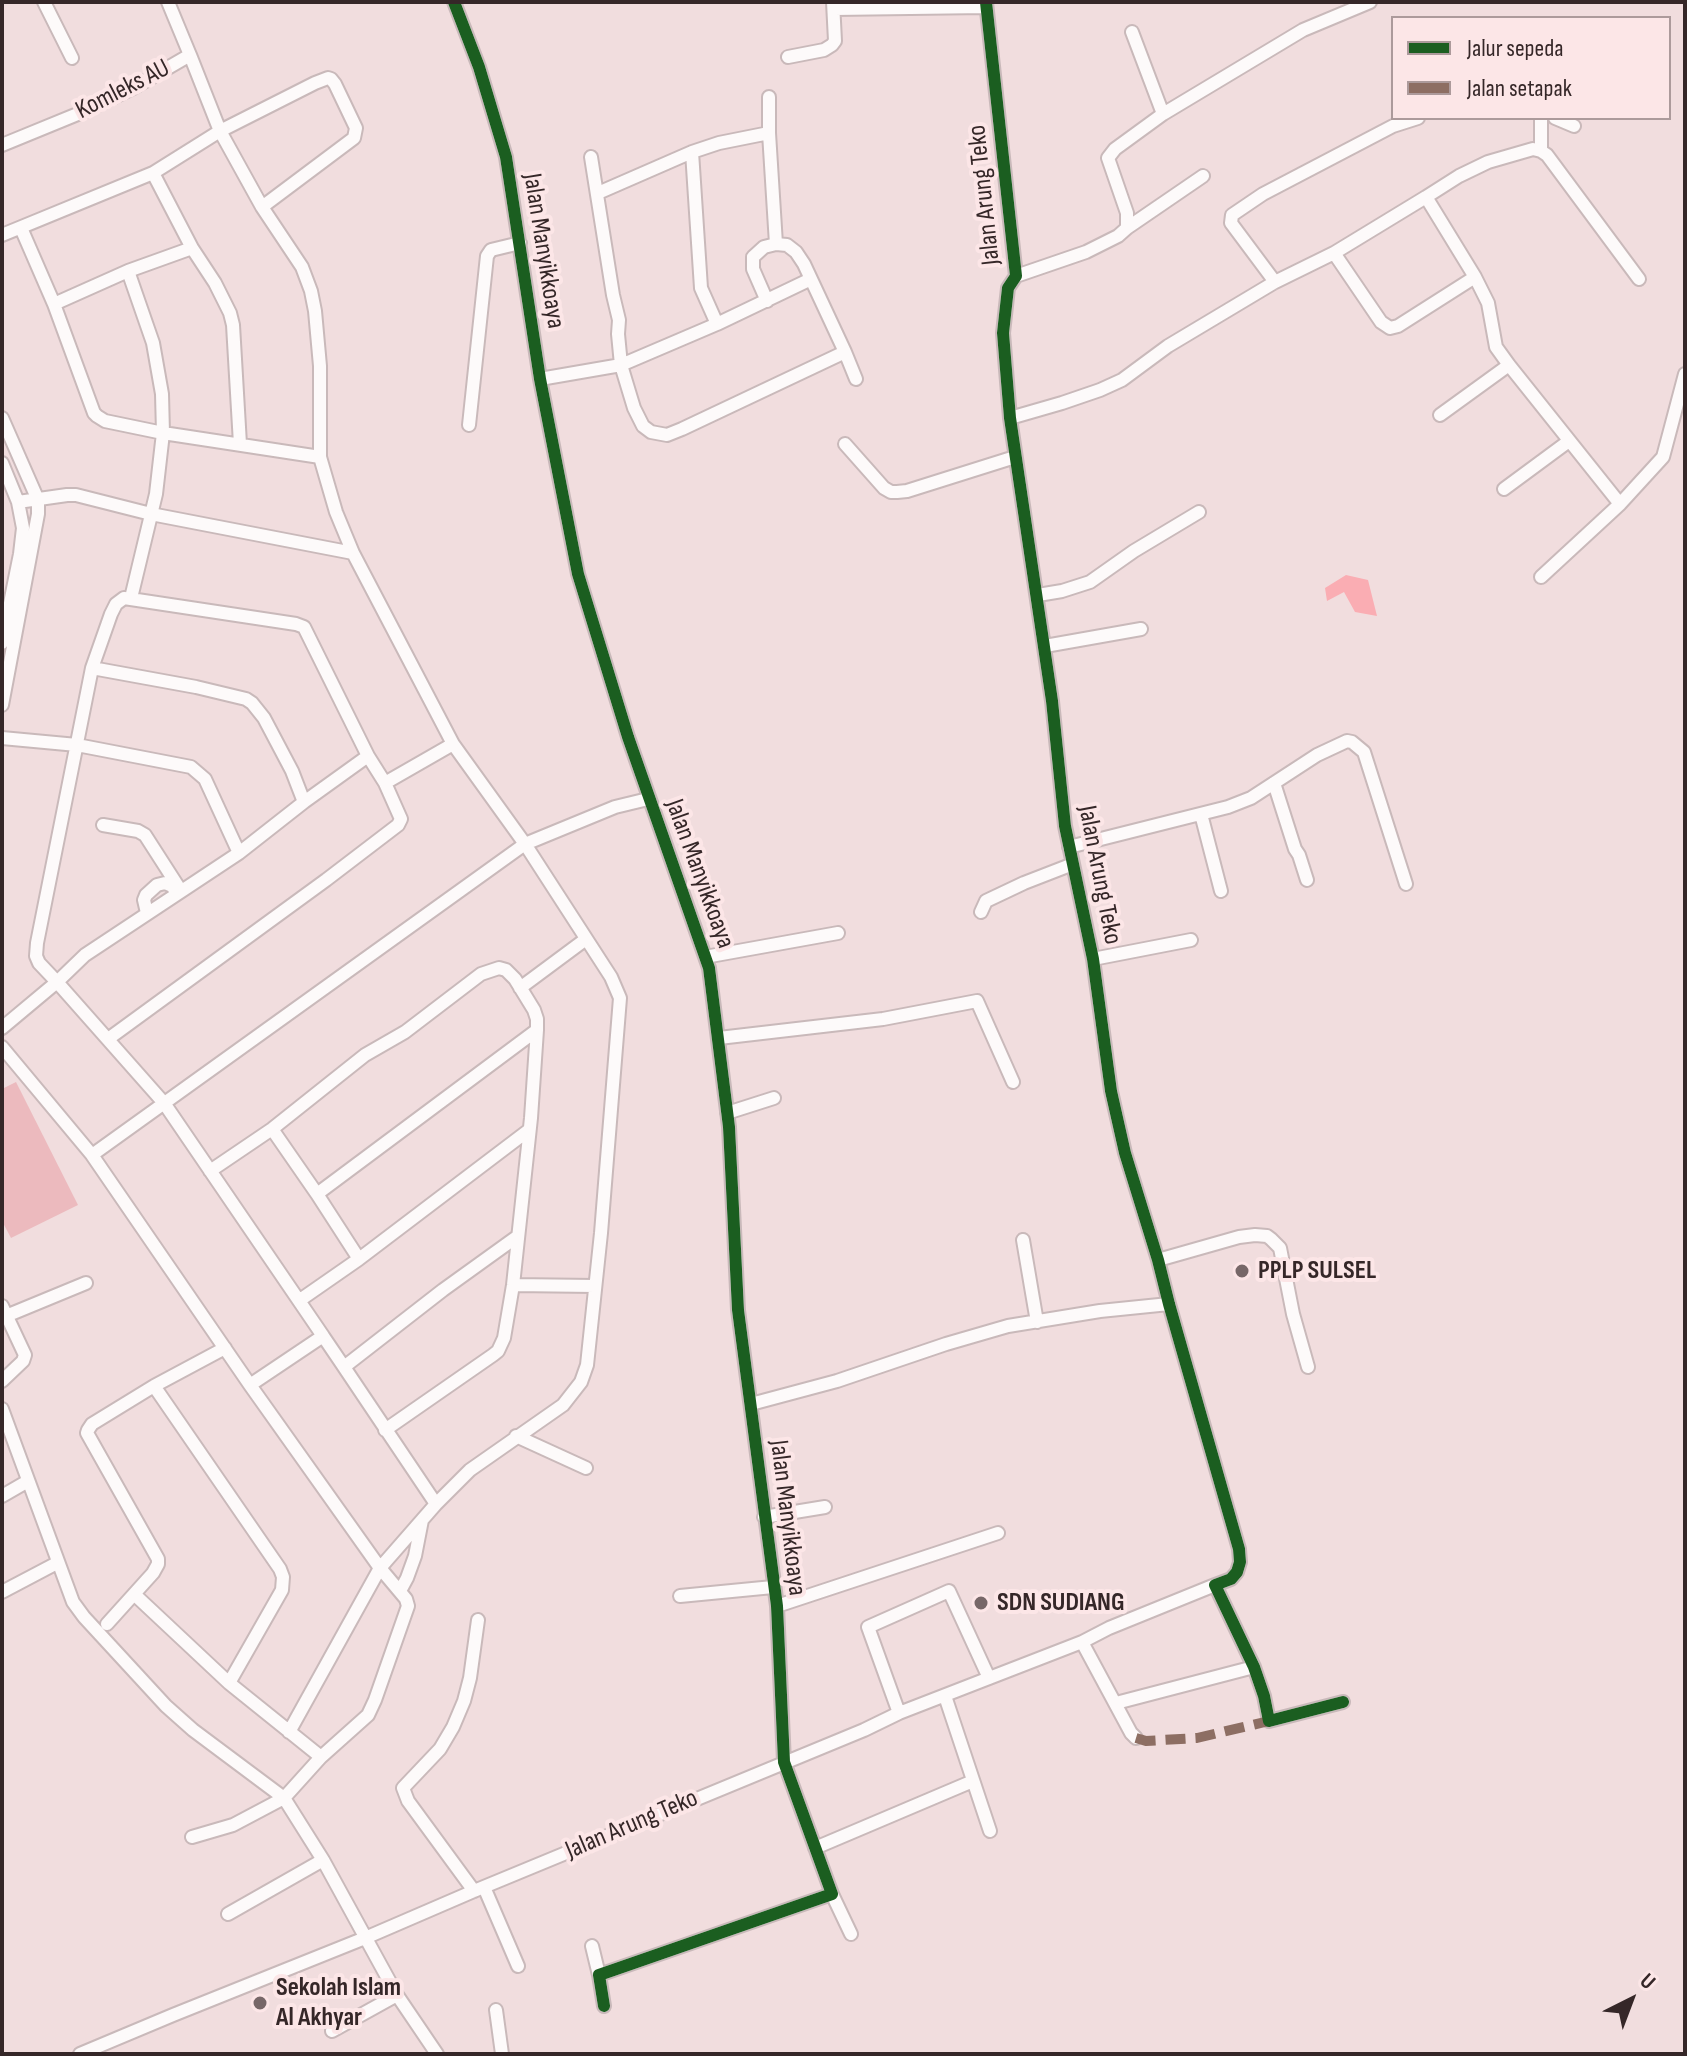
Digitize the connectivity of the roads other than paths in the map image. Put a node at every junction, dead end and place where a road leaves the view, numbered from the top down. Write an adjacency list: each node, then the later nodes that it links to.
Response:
1 (44, 2): 10 (street)
2 (168, 2): 8 (street, Komleks AU)
3 (454, 2): 31 (street, Jalan Manyikkoaya)
4 (1370, 2): 12 (street)
5 (986, 4): 6 (street); 36 (street, Jalan Arung Teko)
6 (834, 5): 9 (street)
7 (1132, 32): 12 (street)
8 (190, 55): 17 (street); 19 (street, Komleks AU)
9 (788, 57)
10 (72, 58)
11 (769, 97): 18 (street)
12 (1163, 114): 29 (street)
13 (1412, 120): 40 (street)
14 (1541, 120): 20 (street)
15 (1560, 120): 16 (street)
16 (1574, 126)
17 (220, 131): 23 (street); 27 (street); 27 (street)
18 (769, 133): 21 (street); 32 (street)
19 (2, 145)
20 (1541, 151): 26 (street); 39 (street)
21 (692, 152): 25 (street); 43 (street)
22 (591, 157): 25 (street)
23 (153, 173): 28 (street); 33 (street)
24 (1203, 176): 29 (street)
25 (598, 193): 45 (street)
26 (1426, 197): 34 (street); 37 (street)
27 (262, 207): 58 (street)
28 (21, 228): 30 (street); 42 (street)
29 (1127, 228): 36 (street)
30 (2, 235)
31 (520, 243): 48 (street, Jalan Manyikkoaya); 53 (street)
32 (776, 244): 38 (street); 41 (street)
33 (192, 248): 35 (street); 56 (street)
34 (1334, 253): 37 (street); 40 (street)
35 (128, 271): 42 (street); 54 (street)
36 (1016, 276): 52 (street, Jalan Arung Teko)
37 (1475, 277): 46 (street)
38 (811, 279): 41 (street); 44 (street)
39 (1639, 279)
40 (1275, 282): 52 (street)
41 (767, 301): 43 (street)
42 (54, 304): 54 (street)
43 (717, 324): 45 (street)
44 (845, 352): 45 (street); 49 (street)
45 (621, 365): 48 (street)
46 (1509, 365): 50 (street); 55 (street)
47 (1685, 374): 64 (street)
48 (540, 379): 82 (street, Jalan Manyikkoaya)
49 (856, 379)
50 (1440, 415)
51 (2, 418): 62 (street)
52 (1010, 418): 59 (street, Jalan Arung Teko)
53 (469, 425)
54 (163, 433): 56 (street); 66 (street)
55 (1569, 441): 61 (street); 64 (street)
56 (240, 444): 58 (street)
57 (845, 444): 59 (street)
58 (320, 457): 67 (street)
59 (1015, 457): 69 (street, Jalan Arung Teko)
60 (2, 463): 63 (street)
61 (1504, 489)
62 (38, 500): 63 (street); 66 (street); 75 (street)
63 (18, 502): 72 (street)
64 (1620, 504): 68 (street)
65 (1199, 512): 69 (street)
66 (151, 514): 67 (street); 70 (street)
67 (353, 553): 77 (street)
68 (1541, 577)
69 (1038, 595): 73 (street, Jalan Arung Teko)
70 (131, 598): 74 (street); 79 (street)
71 (1141, 629): 73 (street)
72 (2, 643)
73 (1045, 646): 87 (street, Jalan Arung Teko)
74 (92, 668): 78 (street); 83 (street)
75 (2, 705)
76 (2, 738): 78 (street)
77 (453, 744): 80 (street); 86 (street)
78 (77, 745): 88 (street); 100 (street)
79 (368, 756): 80 (street); 83 (street)
80 (385, 783): 105 (street)
81 (1274, 783): 84 (street); 90 (street); 91 (street)
82 (648, 799): 86 (street); 98 (street, Jalan Manyikkoaya)
83 (304, 802): 88 (street)
84 (1201, 814): 87 (street); 92 (street)
85 (103, 825): 93 (street)
86 (525, 844): 96 (street); 109 (street)
87 (1069, 847): 89 (street, Jalan Arung Teko)
88 (239, 853): 93 (street)
89 (1073, 864): 94 (street); 99 (street, Jalan Arung Teko)
90 (1307, 880)
91 (1406, 884)
92 (1221, 891)
93 (179, 892): 100 (street)
94 (981, 912)
95 (838, 933): 98 (street)
96 (586, 939): 101 (street); 122 (street)
97 (1191, 940): 99 (street)
98 (705, 957): 104 (street, Jalan Manyikkoaya)
99 (1093, 959): 119 (street, Jalan Arung Teko)
100 (57, 982): 102 (street); 105 (street)
101 (520, 988): 103 (street); 111 (street)
102 (2, 1028)
103 (537, 1030): 112 (street); 115 (street)
104 (719, 1038): 107 (street); 110 (street, Jalan Manyikkoaya)
105 (108, 1039): 109 (street)
106 (4, 1051): 113 (street)
107 (1013, 1082)
108 (774, 1098): 110 (street)
109 (164, 1103): 113 (street); 114 (street)
110 (727, 1113): 134 (street, Jalan Manyikkoaya)
111 (272, 1129): 114 (street); 115 (street)
112 (529, 1130): 116 (street); 118 (street)
113 (92, 1155): 128 (street)
114 (210, 1171): 123 (street)
115 (317, 1194): 118 (street)
116 (518, 1236): 121 (street); 129 (street)
117 (1023, 1240): 126 (street)
118 (359, 1259): 123 (street)
119 (1158, 1260): 124 (street, Jalan Arung Teko); 130 (street)
120 (86, 1283): 125 (street)
121 (513, 1285): 122 (street); 136 (street)
122 (595, 1286): 137 (street)
123 (300, 1300): 127 (street)
124 (1169, 1304): 126 (street); 148 (street, Jalan Arung Teko)
125 (4, 1311): 131 (street)
126 (1037, 1322): 134 (street)
127 (323, 1336): 129 (street); 132 (street)
128 (225, 1348): 132 (street); 133 (street)
129 (344, 1367): 136 (street)
130 (1308, 1367)
131 (2, 1381)
132 (250, 1385): 147 (street)
133 (154, 1386): 152 (street); 160 (street)
134 (751, 1404): 143 (street, Jalan Manyikkoaya)
135 (2, 1409): 139 (street)
136 (385, 1430): 141 (street)
137 (516, 1436): 138 (street); 141 (street)
138 (586, 1468)
139 (28, 1481): 140 (street); 146 (street)
140 (2, 1496)
141 (436, 1504): 144 (street)
142 (825, 1507): 143 (street)
143 (764, 1517): 149 (street, Jalan Manyikkoaya)
144 (422, 1520): 147 (street); 150 (street)
145 (998, 1533): 154 (street)
146 (57, 1563): 151 (street); 170 (street)
147 (380, 1568): 150 (street); 165 (street)
148 (1215, 1585): 157 (street, Jalan Arung Teko); 158 (street)
149 (773, 1587): 153 (street); 154 (street, Jalan Manyikkoaya)
150 (400, 1591): 167 (street)
151 (2, 1592)
152 (134, 1594): 156 (street); 160 (street)
153 (680, 1596)
154 (777, 1606): 168 (street, Jalan Manyikkoaya)
155 (478, 1620): 175 (street)
156 (107, 1624)
157 (1082, 1642): 159 (street, Jalan Arung Teko); 163 (street)
158 (1254, 1667): 162 (street); 163 (street)
159 (989, 1678): 161 (street, Jalan Arung Teko); 164 (street)
160 (229, 1683): 165 (street)
161 (945, 1696): 164 (street, Jalan Arung Teko); 169 (street)
162 (1343, 1702)
163 (1116, 1703): 166 (street)
164 (899, 1713): 168 (street, Jalan Arung Teko)
165 (289, 1732): 167 (street)
166 (1136, 1738)
167 (321, 1757): 170 (street)
168 (784, 1762): 173 (street, Jalan Manyikkoaya); 175 (street, Jalan Arung Teko)
169 (973, 1781): 171 (street); 173 (street)
170 (284, 1798): 172 (street); 174 (street)
171 (990, 1831)
172 (192, 1837)
173 (815, 1848): 176 (street, Jalan Manyikkoaya)
174 (323, 1860): 177 (street); 179 (street)
175 (479, 1889): 179 (street, Jalan Arung Teko); 181 (street)
176 (832, 1894): 178 (street, Jalan Manyikkoaya); 182 (street)
177 (228, 1914)
178 (851, 1934)
179 (365, 1938): 183 (street); 187 (street, Jalan Arung Teko)
180 (592, 1946): 182 (street)
181 (518, 1966)
182 (599, 1975): 184 (street)
183 (397, 1995): 186 (street); 188 (street)
184 (604, 2006)
185 (496, 2010): 189 (street)
186 (332, 2031)
187 (80, 2054)
188 (437, 2054)
189 (502, 2054)

